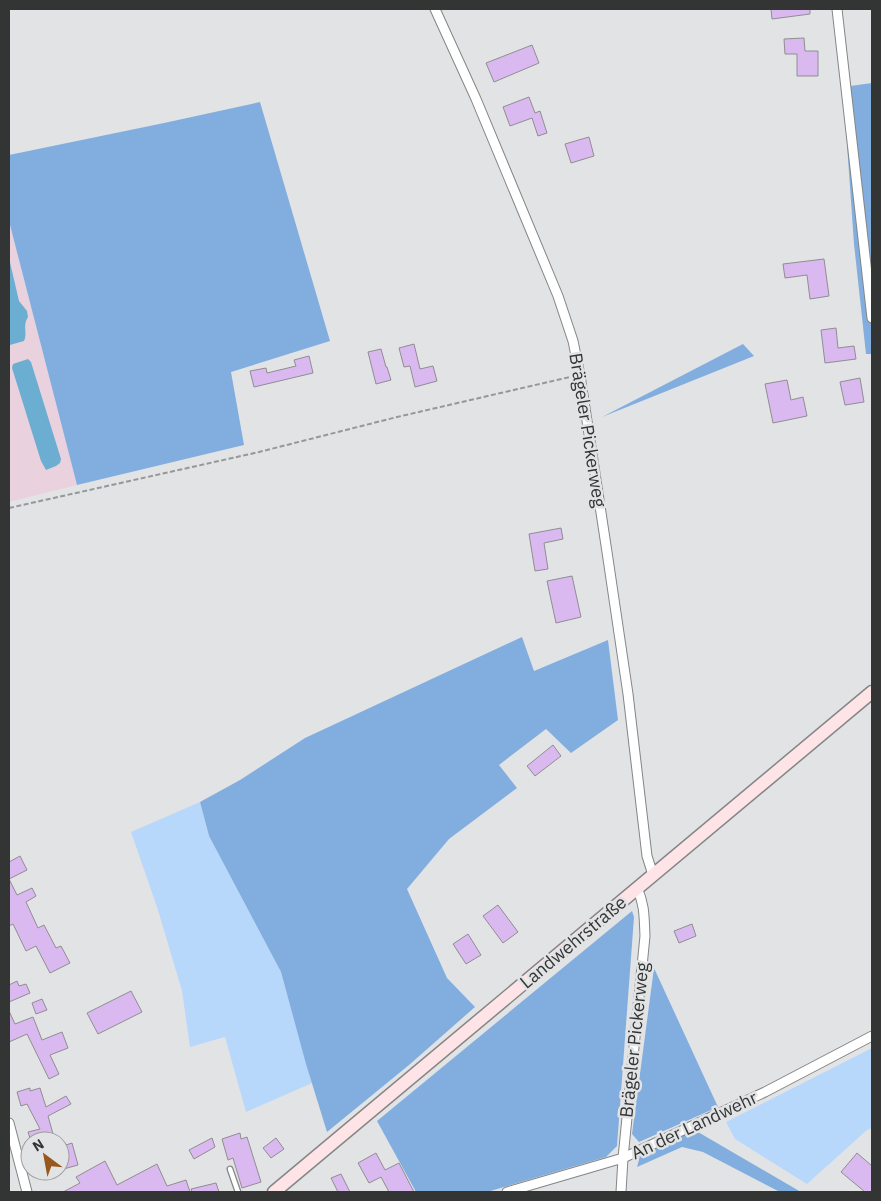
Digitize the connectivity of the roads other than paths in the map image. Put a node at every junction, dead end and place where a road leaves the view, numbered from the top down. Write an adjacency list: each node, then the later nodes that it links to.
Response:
1 (435, 9): 5 (street, Brägeler Pickerweg)
2 (837, 9): 3 (street)
3 (872, 318)
4 (872, 692): 5 (street, Landwehrstraße)
5 (653, 875): 6 (street, Landwehrstraße)
6 (637, 888): 9 (street, Brägeler Pickerweg); 13 (street, Landwehrstraße)
7 (872, 1036): 9 (street, An der Landwehr)
8 (9, 1123): 11 (street)
9 (623, 1158): 14 (street, An der Landwehr); 15 (street, Brägeler Pickerweg)
10 (230, 1169): 12 (lane)
11 (26, 1192)
12 (238, 1192)
13 (274, 1192)
14 (506, 1192)
15 (621, 1192)

